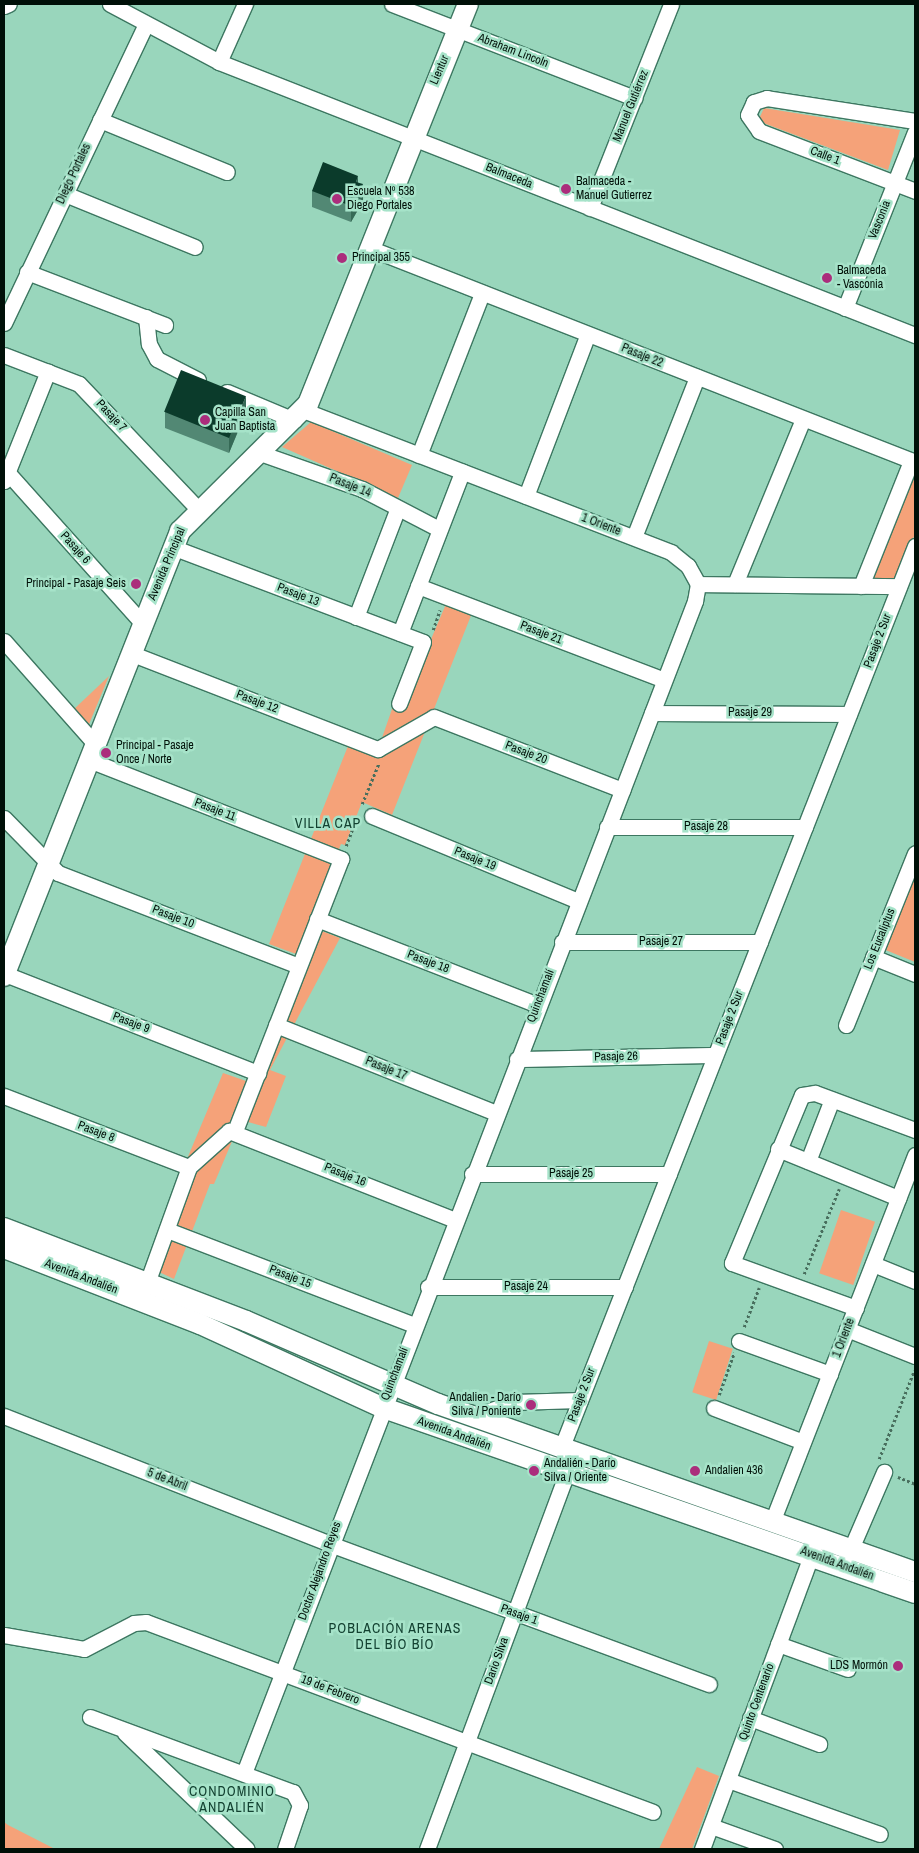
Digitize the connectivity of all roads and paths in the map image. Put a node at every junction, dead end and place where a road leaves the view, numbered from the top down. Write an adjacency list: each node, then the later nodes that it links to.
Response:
1 (9, 4): 7 (street)
2 (110, 4): 8 (street, Balmaceda)
3 (245, 4): 10 (street)
4 (392, 4): 9 (street, Abraham Lincoln)
5 (468, 4): 9 (main road, Lientur)
6 (671, 4): 11 (street, Manuel Gutiérrez)
7 (4, 6)
8 (145, 26): 10 (street, Balmaceda); 12 (street, Diego Portales)
9 (458, 29): 11 (street, Abraham Lincoln); 15 (main road, Lientur)
10 (219, 62): 15 (street, Balmaceda)
11 (634, 98): 20 (street, Manuel Gutiérrez)
12 (100, 120): 16 (street); 19 (street, Diego Portales)
13 (915, 121): 17 (street, Calle 1)
14 (915, 132): 17 (street, Vasconia)
15 (412, 137): 20 (street, Balmaceda); 22 (main road, Avenida Principal)
16 (227, 172)
17 (895, 183): 18 (street, Calle 1); 25 (street, Vasconia)
18 (915, 191)
19 (65, 194): 21 (street); 23 (street, Diego Portales)
20 (590, 208): 25 (street, Balmaceda)
21 (195, 247)
22 (369, 248): 24 (street, Pasaje 22); 34 (main road, Avenida Principal)
23 (28, 272): 26 (street); 27 (street, Diego Portales)
24 (482, 293): 29 (street, Pasaje 22); 37 (street)
25 (845, 308): 30 (street, Balmaceda)
26 (146, 317): 28 (street); 34 (street, 1 Oriente)
27 (4, 323)
28 (165, 325)
29 (588, 334): 33 (street, Pasaje 22); 41 (street)
30 (915, 335)
31 (4, 355): 32 (street, Pasaje 7)
32 (48, 371): 40 (street); 42 (street, Pasaje 7)
33 (697, 377): 35 (street, Pasaje 22); 45 (street)
34 (299, 415): 36 (main road, Avenida Principal); 37 (street, 1 Oriente)
35 (803, 419): 38 (street, Pasaje 22); 49 (street)
36 (257, 452): 42 (main road, Avenida Principal); 43 (street, Pasaje 14)
37 (419, 455): 39 (street, 1 Oriente)
38 (913, 461): 51 (street)
39 (462, 472): 41 (street, 1 Oriente); 44 (street)
40 (6, 478): 55 (street, Pasaje 6)
41 (526, 496): 45 (street, 1 Oriente)
42 (197, 508): 47 (main road, Avenida Principal)
43 (397, 510): 44 (street, Pasaje 14); 54 (street)
44 (439, 529): 50 (street)
45 (634, 537): 48 (street, 1 Oriente)
46 (915, 546): 52 (street)
47 (172, 547): 54 (street, Pasaje 13); 55 (main road, Avenida Principal)
48 (698, 584): 49 (street); 60 (street, Quinchamalí)
49 (735, 584): 51 (street)
50 (418, 586): 53 (street, Pasaje 21); 56 (street)
51 (861, 586): 52 (street)
52 (898, 586): 63 (street, Pasaje 2 Sur)
53 (445, 597): 58 (path); 60 (street, Pasaje 21)
54 (356, 617): 56 (street, Pasaje 13)
55 (142, 623): 59 (main road, Avenida Principal)
56 (400, 633): 58 (street, Pasaje 13)
57 (4, 641): 65 (street)
58 (423, 642): 61 (street)
59 (130, 653): 64 (street, Pasaje 12); 65 (main road, Avenida Principal)
60 (664, 680): 62 (street, Quinchamalí)
61 (398, 704)
62 (652, 713): 63 (street, Pasaje 29); 66 (street, Quinchamalí)
63 (849, 714): 70 (street, Pasaje 2 Sur)
64 (430, 716): 66 (street, Pasaje 20)
65 (92, 752): 72 (main road, Avenida Principal); 74 (street, Pasaje 11)
66 (622, 790): 69 (street, Quinchamalí)
67 (372, 816): 73 (street, Pasaje 19)
68 (4, 818): 72 (street)
69 (607, 827): 70 (street, Pasaje 28); 73 (street, Quinchamalí)
70 (805, 827): 76 (street, Pasaje 2 Sur)
71 (915, 853): 77 (street, Los Eucaliptus)
72 (47, 866): 78 (street, Pasaje 10); 80 (main road, Avenida Principal)
73 (578, 901): 75 (street, Quinchamalí)
74 (318, 919): 78 (street); 81 (street, Pasaje 18)
75 (562, 942): 76 (street, Pasaje 27); 81 (street, Quinchamalí)
76 (760, 942): 84 (street, Pasaje 2 Sur)
77 (873, 957): 79 (street); 82 (street, Los Eucaliptus)
78 (299, 966): 83 (street)
79 (915, 974)
80 (4, 975): 86 (street, Pasaje 9)
81 (538, 1005): 85 (street, Quinchamalí)
82 (846, 1024)
83 (276, 1025): 86 (street); 89 (street, Pasaje 17)
84 (715, 1055): 85 (street, Pasaje 26); 97 (street, Pasaje 2 Sur)
85 (517, 1059): 89 (street, Quinchamalí)
86 (258, 1073): 91 (street)
87 (4, 1096): 95 (street, Pasaje 8)
88 (832, 1099): 90 (street); 92 (street); 94 (street)
89 (496, 1113): 96 (street, Quinchamalí)
90 (915, 1130)
91 (235, 1131): 95 (street); 100 (street, Pasaje 16)
92 (778, 1149): 94 (street); 109 (street)
93 (915, 1156): 99 (street, 1 Oriente)
94 (808, 1161): 98 (street)
95 (189, 1168): 102 (street)
96 (472, 1174): 97 (street, Pasaje 25); 100 (street, Quinchamalí)
97 (669, 1174): 108 (street, Pasaje 2 Sur)
98 (844, 1176): 99 (street); 109 (path)
99 (898, 1198): 104 (street, 1 Oriente)
100 (455, 1220): 107 (street, Quinchamalí)
101 (4, 1228): 106 (main road, Avenida Andalién)
102 (167, 1230): 106 (street); 111 (street, Pasaje 15)
103 (4, 1248): 119 (main road, Avenida Andalién)
104 (872, 1264): 105 (street); 110 (street, 1 Oriente)
105 (915, 1281)
106 (148, 1283): 117 (main road, Avenida Andalién)
107 (428, 1287): 108 (street, Pasaje 24); 111 (street, Quinchamalí)
108 (624, 1287): 118 (street, Pasaje 2 Sur)
109 (799, 1288): 110 (street)
110 (856, 1308): 112 (street, 1 Oriente)
111 (414, 1325): 117 (street, Quinchamalí)
112 (847, 1329): 114 (street); 116 (street, 1 Oriente)
113 (739, 1341): 116 (street)
114 (915, 1356)
115 (915, 1367): 125 (path)
116 (830, 1374): 123 (street, 1 Oriente)
117 (390, 1385): 119 (street, Quinchamalí); 122 (main road, Avenida Andalién)
118 (580, 1400): 122 (street); 124 (street, Pasaje 2 Sur)
119 (381, 1408): 126 (main road, Avenida Andalién); 128 (street, Doctor Alejandro Reyes)
120 (714, 1408): 123 (street)
121 (4, 1416): 128 (street, 5 de Abril)
122 (472, 1417): 124 (main road, Avenida Andalién)
123 (803, 1442): 127 (street, 1 Oriente)
124 (561, 1449): 127 (main road, Avenida Andalién)
125 (884, 1472): 130 (street)
126 (567, 1473): 129 (main road, Avenida Andalién); 133 (street, Dario Silva)
127 (772, 1522): 129 (main road, Avenida Andalién)
128 (330, 1544): 133 (street, Pasaje 1); 137 (street, Doctor Alejandro Reyes)
129 (814, 1546): 130 (main road, Avenida Andalién); 135 (street, Quinto Centenario)
130 (846, 1558): 131 (main road, Avenida Andalién); 132 (main road, Avenida Andalién)
131 (915, 1572)
132 (915, 1593)
133 (515, 1613): 138 (street, Pasaje 1); 142 (street, Dario Silva)
134 (4, 1635): 137 (street, 19 de Febrero)
135 (778, 1644): 136 (street); 140 (street, Quinto Centenario)
136 (848, 1669)
137 (282, 1672): 142 (street, 19 de Febrero); 144 (street, Doctor Alejandro Reyes)
138 (709, 1684)
139 (90, 1717): 141 (street)
140 (750, 1718): 143 (street); 145 (street, Quinto Centenario)
141 (120, 1728): 144 (street); 149 (street)
142 (467, 1742): 146 (street, 19 de Febrero); 151 (street, Dario Silva)
143 (819, 1744)
144 (244, 1773): 150 (street)
145 (728, 1780): 147 (street, Quinto Centenario); 148 (street)
146 (653, 1812)
147 (711, 1826): 152 (street, Quinto Centenario); 153 (street)
148 (880, 1834)
149 (246, 1849)
150 (285, 1849)
151 (426, 1849)
152 (702, 1849)
153 (775, 1849)

